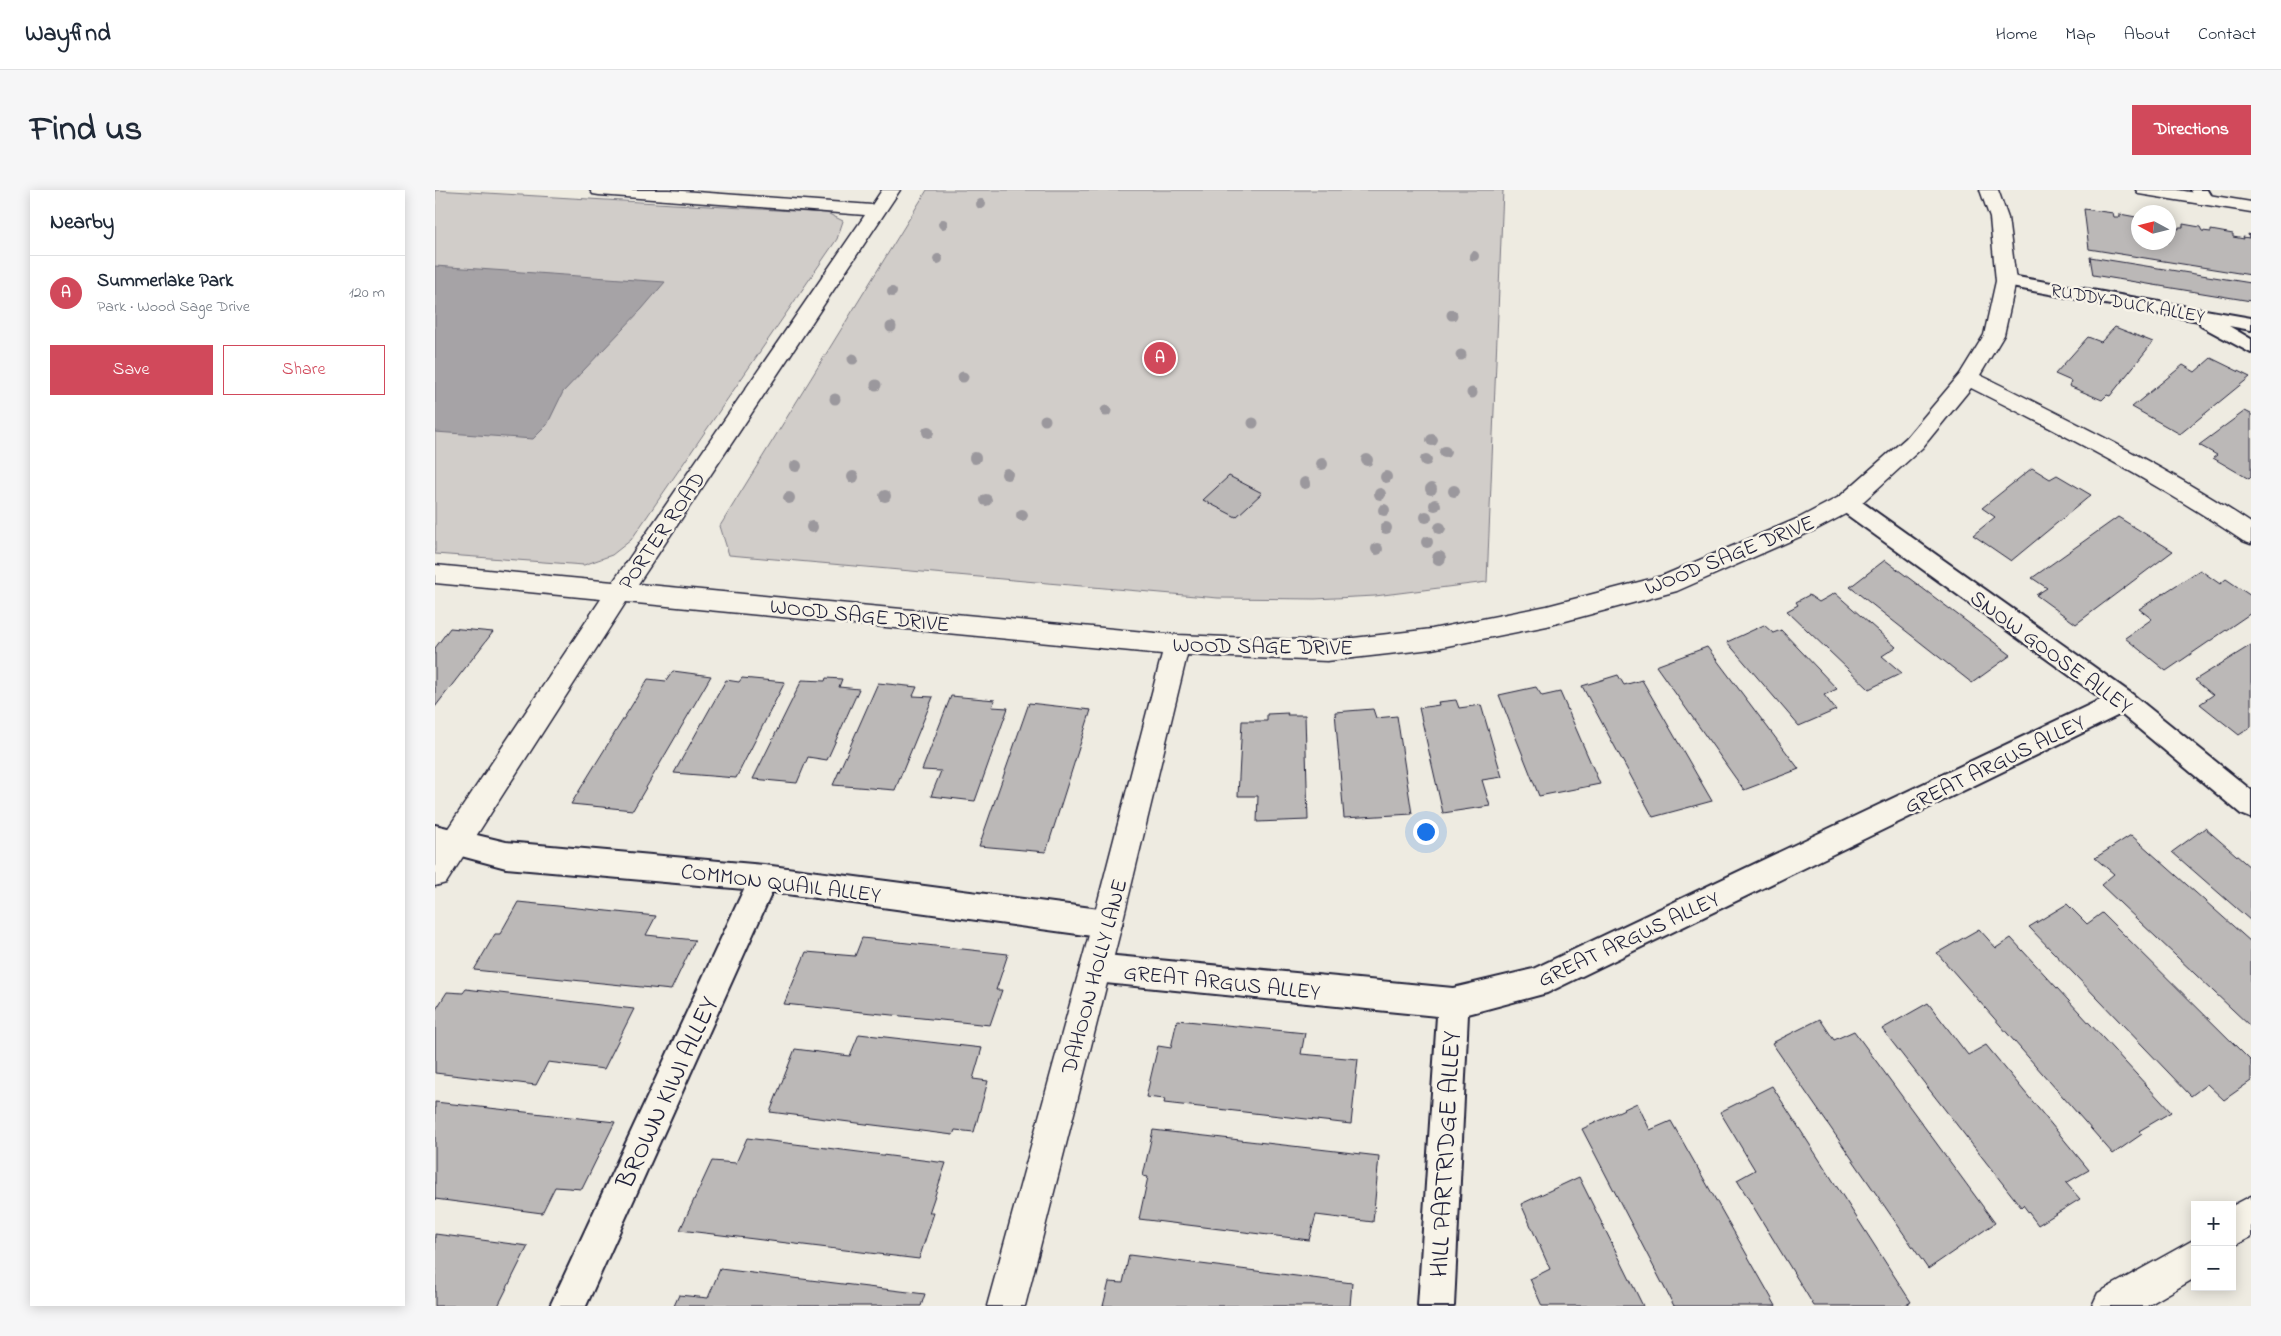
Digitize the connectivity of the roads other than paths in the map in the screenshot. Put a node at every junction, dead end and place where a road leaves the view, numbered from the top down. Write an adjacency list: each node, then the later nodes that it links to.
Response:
1 (599, 190): 7 (street)
2 (891, 190): 7 (street, PORTER ROAD)
3 (1989, 190): 8 (street, WOOD SAGE DRIVE)
4 (2145, 190): 5 (street)
5 (2202, 195): 6 (street)
6 (2251, 207)
7 (877, 211): 16 (street, PORTER ROAD)
8 (2006, 281): 9 (lane, RUDDY DUCK ALLEY); 12 (street, WOOD SAGE DRIVE)
9 (2192, 313): 10 (lane, RUDDY DUCK ALLEY); 11 (lane)
10 (2251, 324)
11 (2251, 347)
12 (1968, 378): 13 (street, WOOD SAGE DRIVE); 14 (street)
13 (1847, 503): 17 (street, WOOD SAGE DRIVE); 18 (lane, SNOW GOOSE ALLEY)
14 (2251, 535)
15 (435, 574): 16 (street, WOOD SAGE DRIVE)
16 (620, 591): 17 (street, WOOD SAGE DRIVE); 20 (street, PORTER ROAD)
17 (1177, 645): 23 (street, DAHOON HOLLY LANE)
18 (2123, 701): 19 (lane, SNOW GOOSE ALLEY); 25 (lane, GREAT ARGUS ALLEY)
19 (2251, 806)
20 (445, 839): 21 (street, PORTER ROAD); 22 (lane, COMMON QUAIL ALLEY)
21 (435, 873)
22 (764, 878): 23 (lane, COMMON QUAIL ALLEY); 29 (lane, BROWN KIWI ALLEY)
23 (1107, 924): 24 (street, DAHOON HOLLY LANE)
24 (1095, 968): 25 (lane, GREAT ARGUS ALLEY); 30 (street, DAHOON HOLLY LANE)
25 (1453, 1003): 31 (lane, HILL PARTRIDGE ALLEY)
26 (2251, 1214): 27 (street)
27 (2236, 1226)
28 (2191, 1258): 32 (street)
29 (568, 1306)
30 (1006, 1306)
31 (1436, 1306)
32 (2111, 1306)

